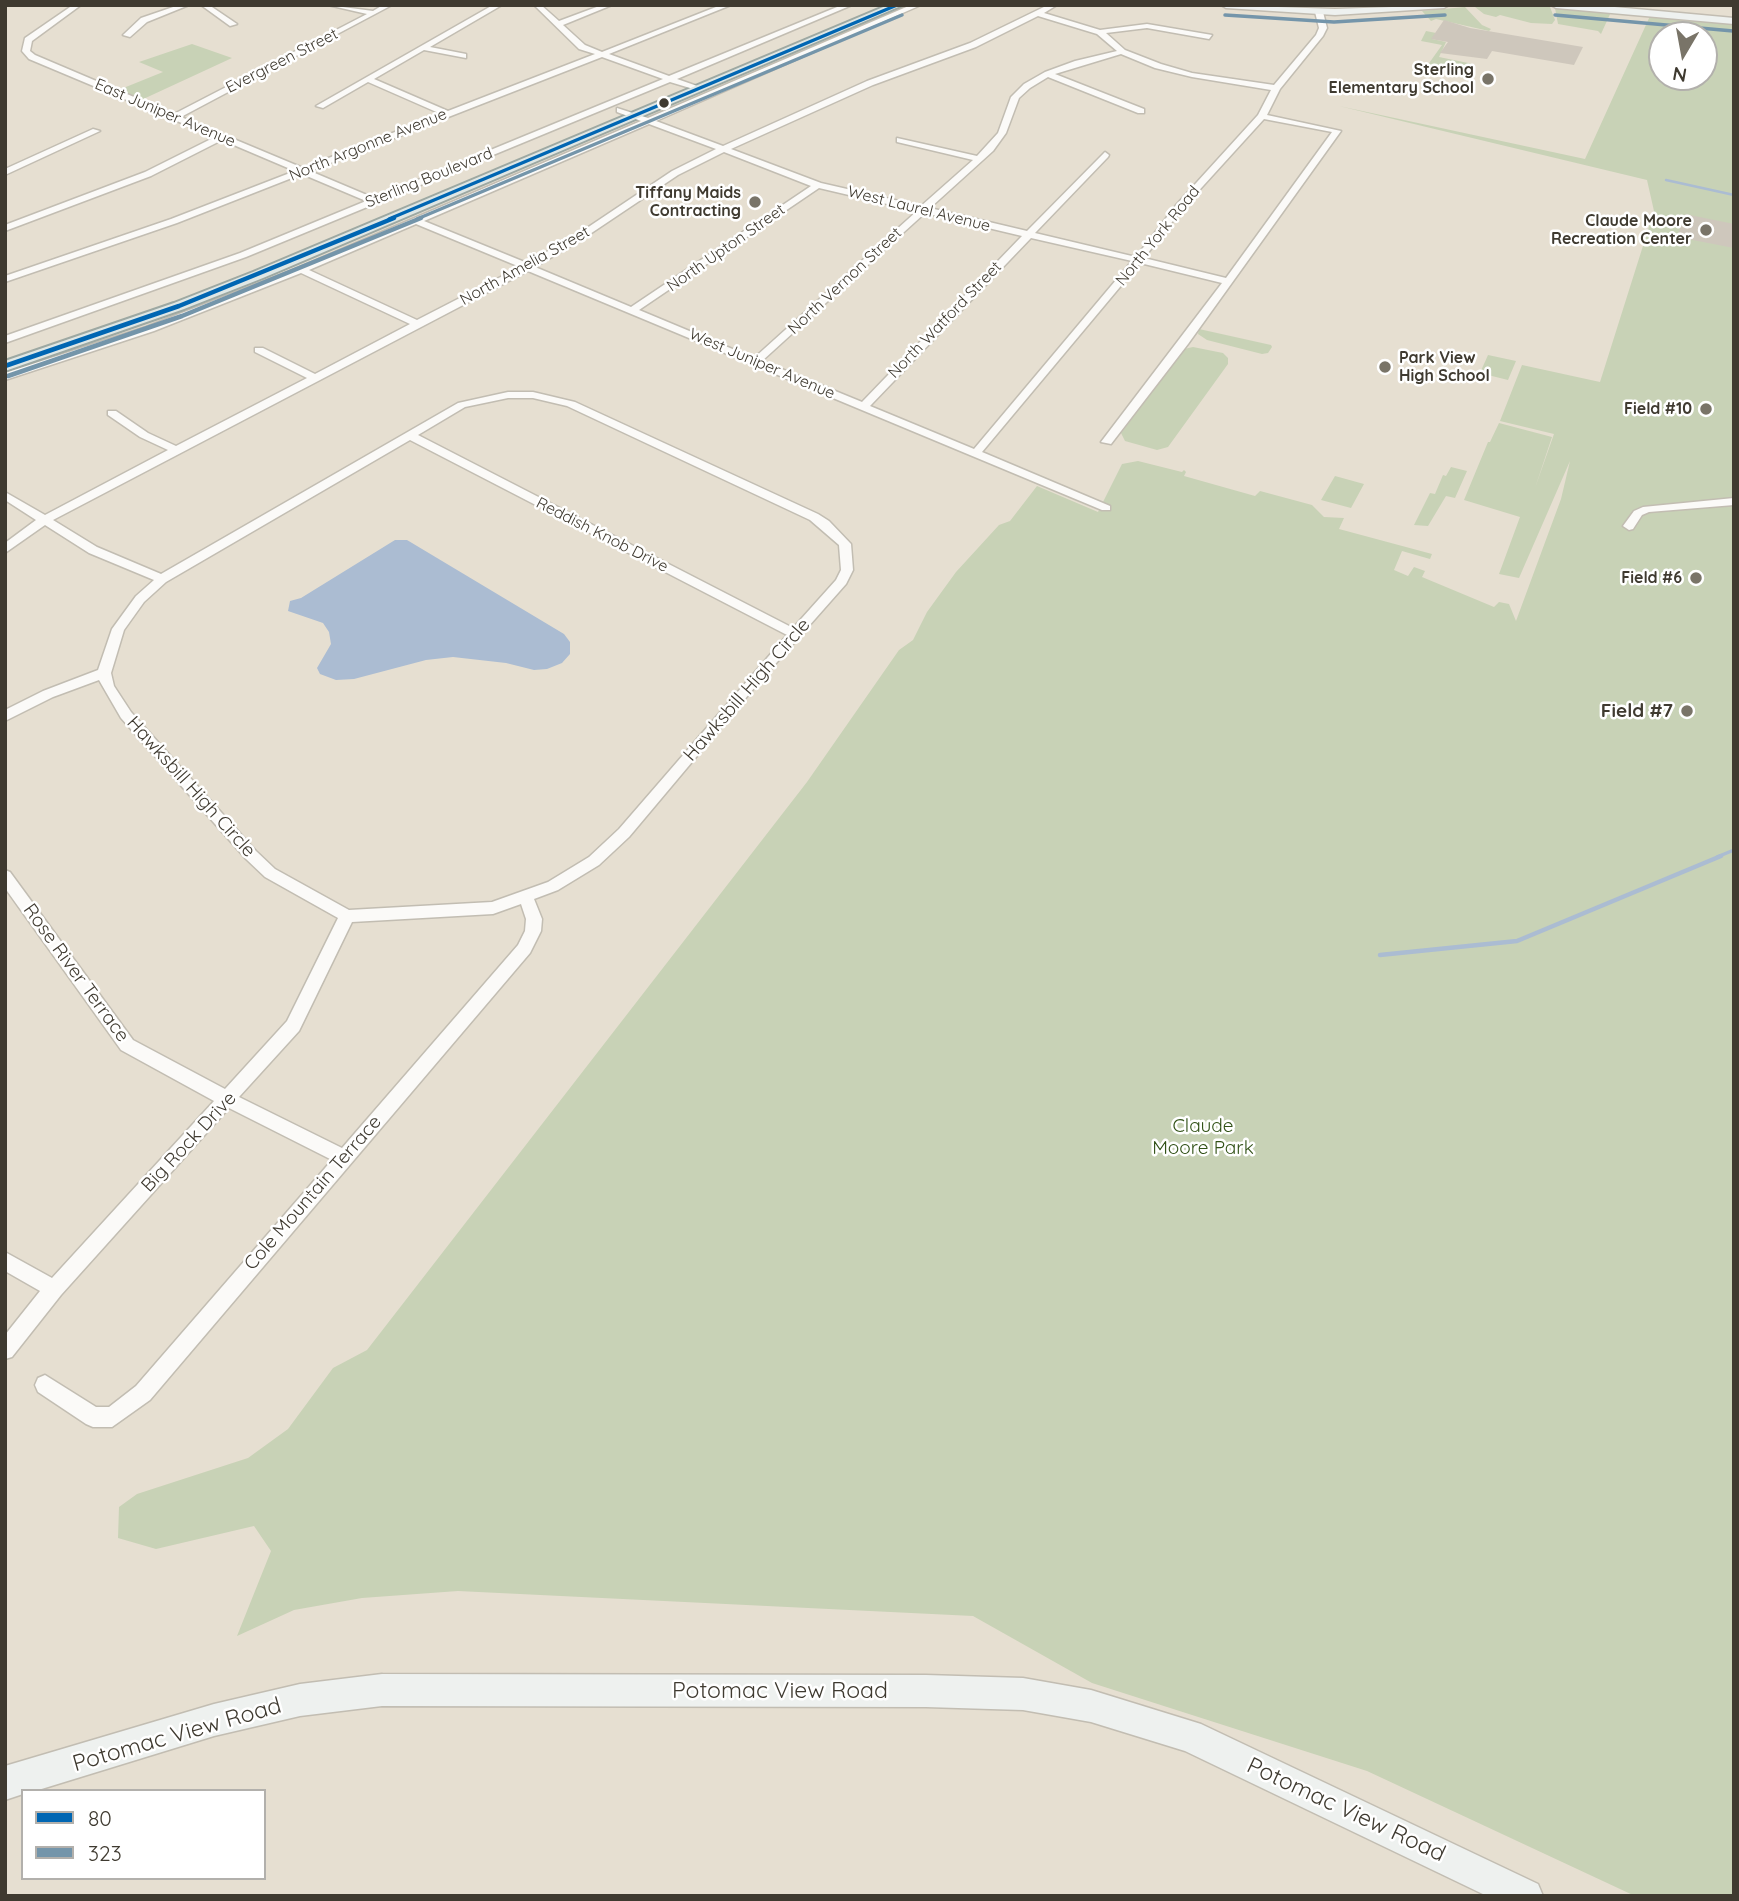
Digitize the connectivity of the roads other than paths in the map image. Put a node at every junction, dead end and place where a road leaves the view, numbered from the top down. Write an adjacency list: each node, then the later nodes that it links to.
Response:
1 (78, 5): 41 (street, East Juniper Avenue)
2 (186, 5): 26 (street)
3 (204, 5): 23 (street)
4 (331, 5): 20 (street)
5 (389, 5): 20 (street, Evergreen Street)
6 (499, 5): 28 (street)
7 (537, 5): 24 (street)
8 (609, 5): 24 (street)
9 (728, 5): 30 (street, North Argonne Avenue)
10 (849, 5): 34 (street, Sterling Boulevard)
11 (870, 5): 35 (main road)
12 (898, 5): 35 (main road)
13 (918, 5): 40 (street, Sterling Boulevard)
14 (1054, 5): 21 (street, North Amelia Street)
15 (1226, 5): 19 (main road)
16 (1444, 5): 18 (main road)
17 (1556, 5): 22 (main road)
18 (1402, 7): 19 (main road)
19 (1319, 12): 36 (street, North York Road)
20 (374, 13): 41 (street, Evergreen Street)
21 (1040, 14): 25 (street); 46 (street, North Amelia Street)
22 (1734, 21)
23 (233, 24)
24 (558, 24): 30 (street)
25 (1100, 32): 27 (street); 29 (street)
26 (127, 35)
27 (1209, 37)
28 (423, 48): 31 (street); 33 (street)
29 (1122, 52): 32 (street, North Vernon Street); 36 (street)
30 (602, 55): 34 (street); 39 (street, North Argonne Avenue)
31 (463, 56)
32 (1048, 74): 38 (street); 48 (street, North Vernon Street)
33 (367, 79): 37 (street); 39 (street)
34 (668, 79): 35 (street); 52 (street, Sterling Boulevard)
35 (690, 87): 40 (main road)
36 (1276, 88): 42 (street, North York Road)
37 (320, 106)
38 (1141, 111)
39 (447, 114): 49 (street, North Argonne Avenue)
40 (633, 115): 46 (street, West Laurel Avenue); 54 (street, Sterling Boulevard); 65 (main road); 68 (main road)
41 (176, 116): 44 (street, East Juniper Avenue)
42 (1262, 116): 57 (street, North York Road); 61 (street)
43 (96, 131): 50 (street)
44 (222, 137): 49 (street, East Juniper Avenue); 55 (street)
45 (900, 140): 48 (street)
46 (722, 149): 51 (street, West Laurel Avenue); 58 (street, North Amelia Street)
47 (1105, 155): 56 (street, North Watford Street)
48 (979, 159): 53 (street, North Vernon Street)
49 (303, 171): 52 (street, East Juniper Avenue); 60 (street, North Argonne Avenue)
50 (5, 173)
51 (818, 184): 53 (street, West Laurel Avenue); 62 (street, North Upton Street)
52 (374, 201): 64 (street, Sterling Boulevard)
53 (922, 211): 56 (street, West Laurel Avenue); 67 (street, North Vernon Street)
54 (417, 220): 58 (street, West Juniper Avenue); 59 (street, Sterling Boulevard)
55 (5, 228)
56 (1026, 235): 57 (street, West Laurel Avenue); 71 (street, North Watford Street)
57 (1138, 261): 61 (street, West Laurel Avenue); 76 (street, North York Road)
58 (529, 266): 62 (street, West Juniper Avenue); 63 (street, North Amelia Street)
59 (301, 270): 63 (street); 69 (street, Sterling Boulevard)
60 (5, 279)
61 (1228, 281): 74 (street)
62 (633, 310): 67 (street, West Juniper Avenue)
63 (417, 324): 70 (street, North Amelia Street)
64 (5, 340)
65 (5, 350)
66 (259, 350): 70 (street)
67 (756, 361): 71 (street, West Juniper Avenue)
68 (5, 366)
69 (5, 377)
70 (315, 378): 75 (street, North Amelia Street)
71 (864, 406): 76 (street, West Juniper Avenue)
72 (112, 413): 75 (street)
73 (410, 435): 83 (street, Hawksbill High Circle); 84 (street, Reddish Knob Drive); 84 (street, Hawksbill High Circle)
74 (1107, 442)
75 (176, 450): 80 (street, North Amelia Street)
76 (976, 453): 79 (street, West Juniper Avenue)
77 (5, 495): 80 (street)
78 (1734, 500): 81 (street)
79 (1106, 508)
80 (45, 519): 82 (street, North Amelia Street); 83 (street)
81 (1629, 526)
82 (5, 549)
83 (162, 579): 85 (street, Hawksbill High Circle)
84 (795, 634): 88 (street, Hawksbill High Circle)
85 (104, 673): 86 (street); 89 (street, Hawksbill High Circle)
86 (5, 716)
87 (5, 876): 90 (street, Rose River Terrace)
88 (526, 897): 89 (street, Hawksbill High Circle); 91 (street, Cole Mountain Terrace)
89 (347, 916): 90 (street, Big Rock Drive)
90 (230, 1099): 91 (street, Rose River Terrace); 93 (street, Big Rock Drive)
91 (344, 1158): 95 (street, Cole Mountain Terrace)
92 (5, 1261): 93 (street)
93 (54, 1289): 94 (street, Big Rock Drive)
94 (5, 1350)
95 (45, 1385)
96 (5, 1783): 97 (main road, Potomac View Road)
97 (1526, 1896)

